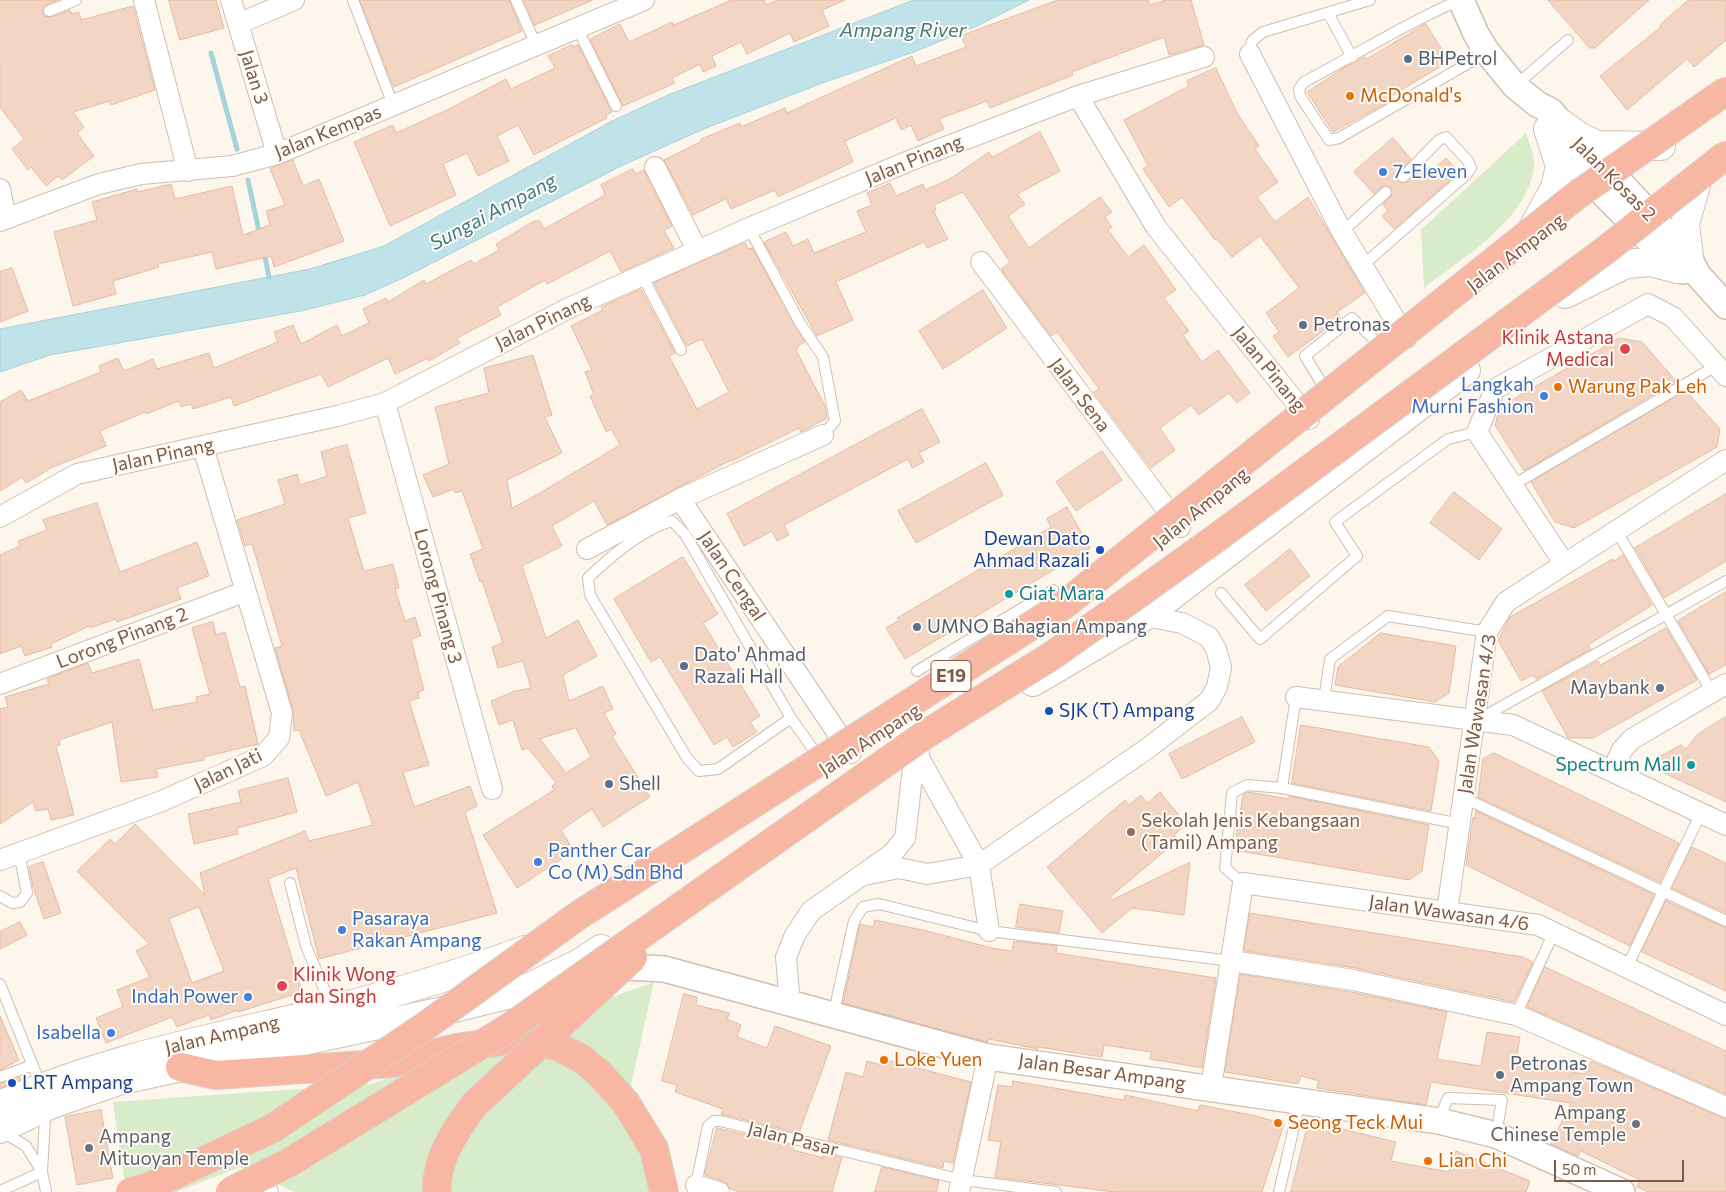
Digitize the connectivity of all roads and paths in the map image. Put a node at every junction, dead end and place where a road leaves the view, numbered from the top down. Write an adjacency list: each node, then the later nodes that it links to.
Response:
1 (76, 0): 10 (lane)
2 (144, 0): 31 (street)
3 (231, 0): 12 (street, Jalan 3)
4 (294, 0): 12 (street)
5 (353, 0): 23 (lane)
6 (516, 0): 15 (lane)
7 (644, 0): 13 (street, Jalan Kempas)
8 (1370, 0): 11 (lane)
9 (1461, 0): 16 (street, Jalan Kosas 2); 19 (lane)
10 (49, 11)
11 (1328, 14): 17 (lane); 19 (lane)
12 (238, 24): 27 (street, Jalan 3)
13 (577, 28): 15 (street, Jalan Kempas); 24 (lane)
14 (1568, 40): 20 (lane)
15 (536, 45): 23 (street, Jalan Kempas)
16 (1487, 52): 19 (lane); 20 (street, Jalan Kosas 2)
17 (1250, 54): 40 (street)
18 (1204, 57): 22 (street, Jalan Pinang)
19 (1352, 57)
20 (1515, 86): 25 (street, Jalan Kosas 2)
21 (1726, 93): 26 (main road, Jalan Ampang); 128 (highway, E19, bridge)
22 (1078, 96): 38 (street, Jalan Pinang); 54 (street, Jalan Pinang)
23 (393, 105): 27 (street, Jalan Kempas)
24 (616, 106)
25 (1554, 125): 26 (main road); 34 (street, Jalan Kosas 2); 41 (main road)
26 (1661, 146): 34 (main road, Jalan Ampang)
27 (277, 154): 31 (street, Jalan Kempas)
28 (1726, 155): 97 (highway, E19, bridge)
29 (1726, 160): 33 (main road, Jalan Ampang)
30 (655, 167): 42 (street)
31 (188, 171): 37 (street, Jalan Kempas)
32 (1403, 177): 44 (lane)
33 (1697, 182): 39 (main road, Jalan Ampang); 45 (main road)
34 (1610, 186): 39 (street, Jalan Kosas 2); 41 (main road, Jalan Ampang)
35 (0, 190): 37 (street)
36 (1386, 192): 40 (lane)
37 (3, 220)
38 (749, 228): 42 (street, Jalan Pinang); 56 (lane)
39 (1654, 228): 45 (street, Jalan Kosas 2); 47 (main road, Jalan Ampang)
40 (1342, 232): 44 (street)
41 (1524, 243): 49 (main road, Jalan Ampang)
42 (697, 250): 46 (street, Jalan Pinang)
43 (981, 262): 62 (street, Jalan Sena)
44 (1362, 266): 49 (street)
45 (1688, 267): 47 (main road); 48 (street, Jalan Kosas 2)
46 (642, 275): 50 (lane); 53 (street, Jalan Pinang)
47 (1565, 294): 71 (main road, Jalan Ampang)
48 (1726, 306)
49 (1397, 346): 52 (main road, Jalan Ampang); 52 (lane)
50 (681, 350)
51 (1721, 371): 55 (street); 59 (lane)
52 (1332, 400): 54 (main road, Jalan Ampang)
53 (385, 402): 57 (street, Jalan Pinang); 87 (street, Lorong Pinang 3)
54 (1309, 419): 62 (main road, Jalan Ampang)
55 (1477, 432): 59 (street); 69 (lane)
56 (823, 435): 60 (street)
57 (203, 446): 61 (street, Jalan Pinang); 68 (street, Jalan Jati)
58 (1726, 460): 63 (street, Jalan Wawasan 4/3)
59 (1513, 485): 65 (street)
60 (680, 499): 64 (street); 84 (street, Jalan Cengal)
61 (0, 517)
62 (1180, 527): 76 (main road, Jalan Ampang)
63 (1616, 530): 65 (street, Jalan Wawasan 4/3); 70 (lane)
64 (586, 549)
65 (1564, 563): 72 (street, Jalan Wawasan 4/3)
66 (1726, 581): 70 (lane)
67 (1053, 590): 73 (lane)
68 (244, 592): 75 (street, Lorong Pinang 2); 93 (street, Jalan Jati)
69 (1221, 593)
70 (1667, 615): 77 (lane); 81 (lane)
71 (1145, 616): 83 (main road, Jalan Ampang); 94 (street)
72 (1486, 632): 79 (lane); 81 (street, Jalan Wawasan 4/3)
73 (942, 656): 74 (lane); 76 (lane)
74 (917, 671)
75 (0, 684)
76 (956, 685): 82 (main road, Jalan Ampang)
77 (1719, 688): 86 (street)
78 (1296, 697): 79 (street); 88 (lane)
79 (1324, 700): 81 (street)
80 (791, 718): 80 (lane); 85 (lane)
81 (1475, 721): 86 (street); 89 (street, Jalan Wawasan 4/3)
82 (899, 722): 83 (main road); 84 (main road, Jalan Ampang)
83 (915, 751): 94 (street); 95 (street); 106 (main road, Jalan Ampang)
84 (851, 753): 85 (main road, Jalan Ampang)
85 (826, 768): 110 (main road, Jalan Ampang)
86 (1612, 771): 90 (street)
87 (492, 788)
88 (1282, 788): 91 (lane); 98 (lane)
89 (1464, 798): 91 (street, Jalan Wawasan 4/3); 99 (lane)
90 (1700, 813): 92 (street); 99 (lane)
91 (1460, 824): 101 (street, Jalan Wawasan 4/3)
92 (1726, 825)
93 (9, 857): 100 (lane)
94 (979, 865): 95 (street); 103 (street)
95 (864, 875): 109 (street)
96 (290, 883): 110 (lane)
97 (713, 883): 129 (highway, E19, bridge); 131 (highway, bridge)
98 (1243, 883): 101 (street, Jalan Wawasan 4/6); 105 (street)
99 (1663, 891): 102 (lane); 107 (lane)
100 (0, 896)
101 (1447, 912): 104 (street, Jalan Wawasan 4/6)
102 (1726, 921)
103 (989, 931): 105 (lane); 113 (lane)
104 (1554, 932): 107 (street, Jalan Wawasan 4/6); 111 (lane)
105 (1232, 961): 111 (street); 117 (street)
106 (578, 964): 109 (street, Jalan Besar Ampang); 115 (main road, Jalan Ampang)
107 (1626, 967): 112 (street, Jalan Wawasan 4/6)
108 (0, 984): 116 (lane)
109 (790, 1005): 113 (street, Jalan Besar Ampang)
110 (332, 1009): 116 (main road, Jalan Ampang)
111 (1516, 1015): 119 (street)
112 (1726, 1015)
113 (833, 1017): 114 (street, Jalan Besar Ampang)
114 (988, 1057): 117 (street, Jalan Besar Ampang); 125 (street)
115 (180, 1067): 116 (main road, Jalan Ampang); 132 (highway)
116 (42, 1085): 120 (main road, Jalan Ampang); 123 (lane)
117 (1211, 1087): 118 (street, Jalan Besar Ampang)
118 (1300, 1100): 121 (street, Jalan Besar Ampang); 135 (lane)
119 (1726, 1107)
120 (0, 1108): 123 (lane)
121 (1438, 1121): 122 (street, Jalan Besar Ampang); 122 (lane)
122 (1496, 1135): 136 (street, Jalan Besar Ampang)
123 (42, 1172): 126 (lane); 127 (lane)
124 (696, 1186): 125 (lane, Jalan Pasar); 133 (street, Jalan Pasar)
125 (961, 1186): 134 (lane)
126 (0, 1191)
127 (46, 1192)
128 (130, 1192)
129 (229, 1192): 130 (street)
130 (268, 1192)
131 (436, 1192)
132 (664, 1192)
133 (719, 1192)
134 (1056, 1192)
135 (1279, 1192)
136 (1622, 1192)

